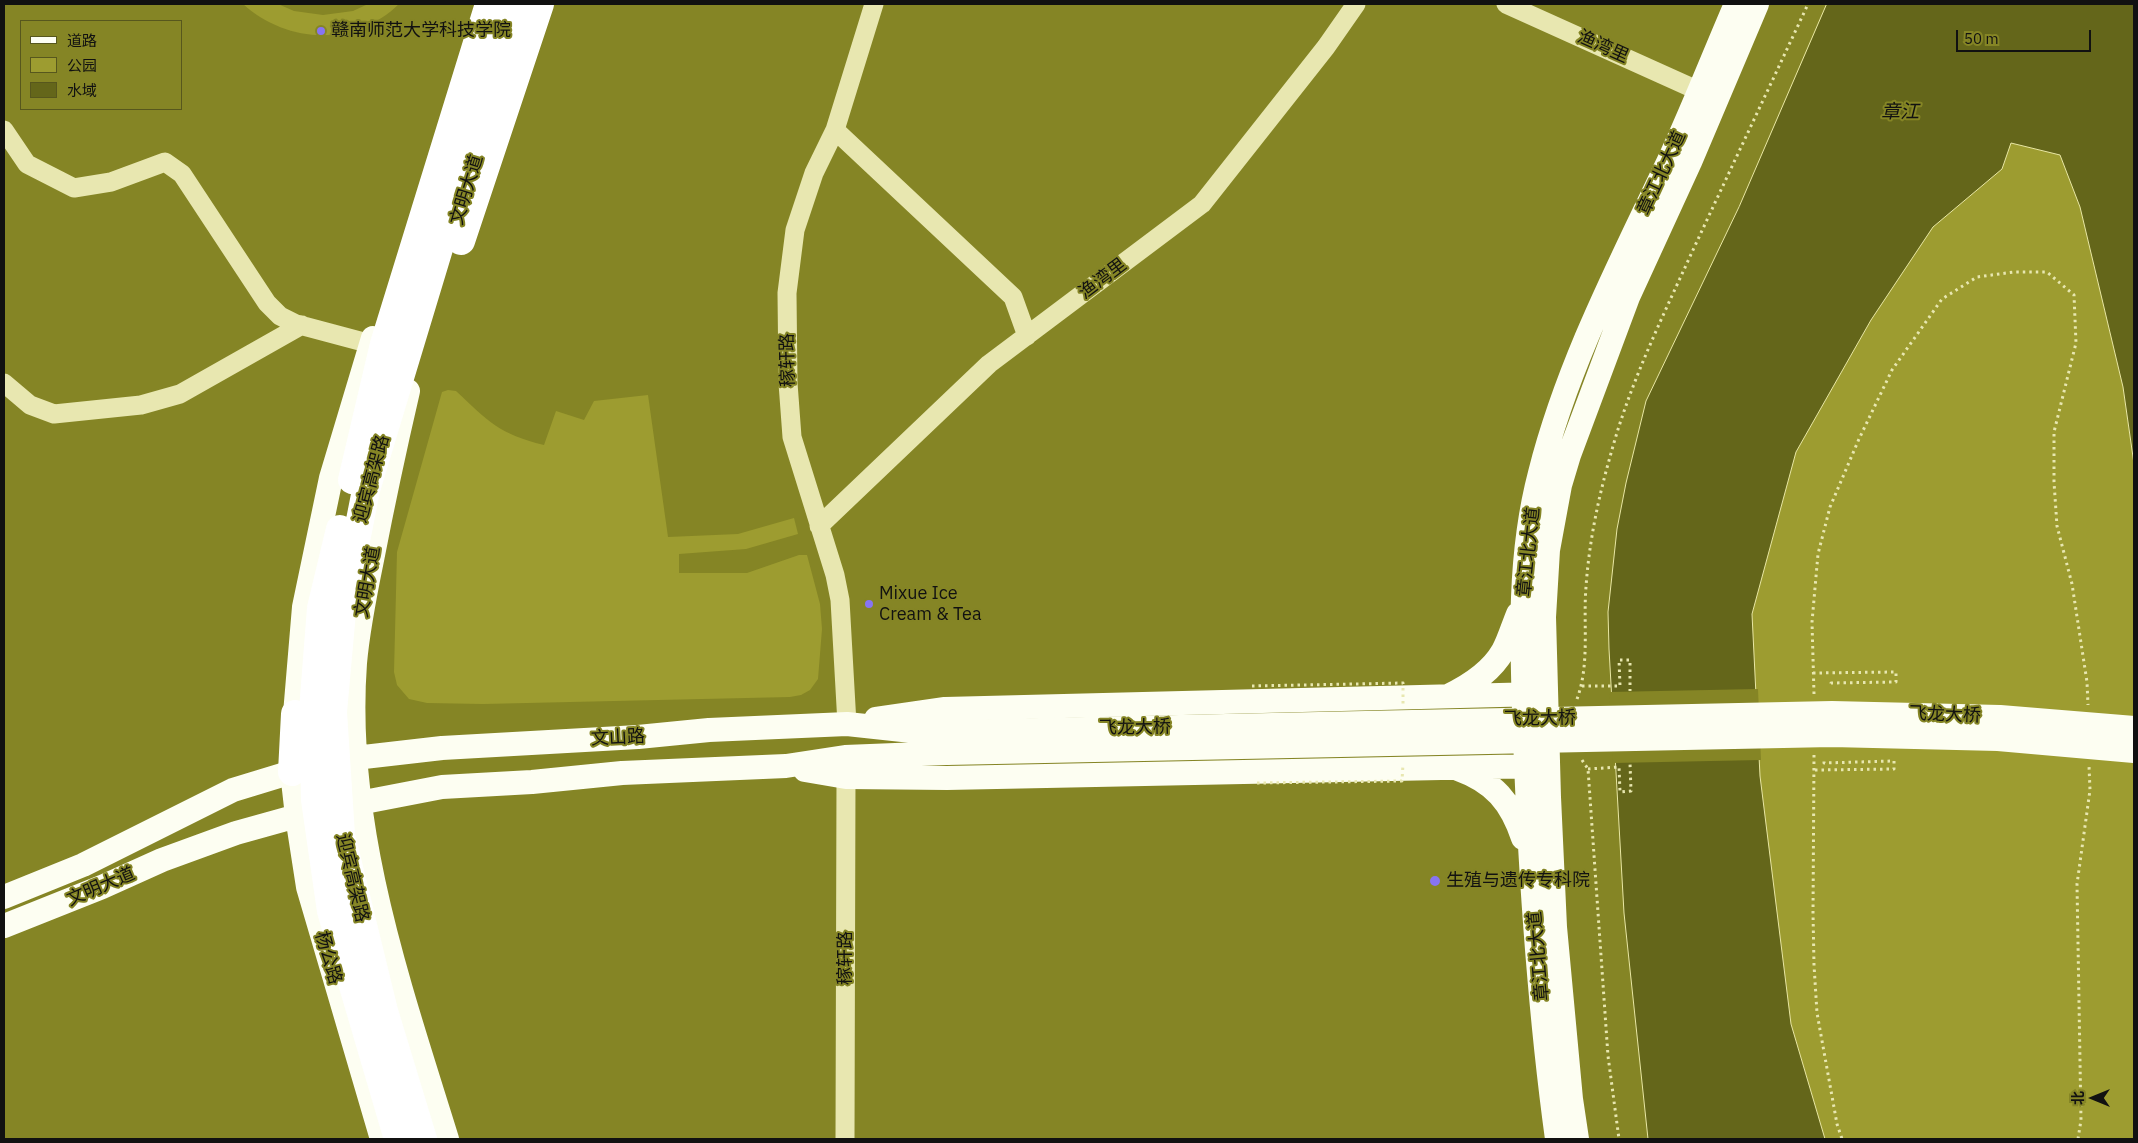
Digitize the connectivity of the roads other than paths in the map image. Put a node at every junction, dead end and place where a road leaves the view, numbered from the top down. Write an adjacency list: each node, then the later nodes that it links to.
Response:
1 (476, 4): 16 (main road)
2 (489, 4): 40 (highway, 迎宾高架路, bridge)
3 (513, 4): 18 (highway, 迎宾高架路, bridge)
4 (525, 4): 28 (main road, 文明大道)
5 (540, 4): 18 (highway, bridge)
6 (874, 4): 13 (street, 稼轩路)
7 (1356, 4): 15 (street, 渔湾里)
8 (1506, 4): 11 (street, 渔湾里)
9 (1736, 4): 11 (main road, 章江北大道)
10 (1757, 4): 21 (main road, 章江北大道)
11 (1699, 91): 20 (main road, 章江北大道)
12 (4, 130): 14 (street)
13 (835, 130): 15 (street); 19 (street, 稼轩路)
14 (302, 325): 16 (street); 17 (street)
15 (1026, 336): 19 (street, 渔湾里)
16 (372, 344): 23 (main road)
17 (4, 383)
18 (366, 490): 41 (highway, 迎宾高架路, bridge)
19 (819, 526): 24 (street, 稼轩路)
20 (1523, 601): 21 (main road, 章江北大道); 22 (main road)
21 (1534, 695): 22 (main road); 30 (main road, 章江北大道)
22 (1445, 697): 24 (main road)
23 (295, 714): 32 (highway)
24 (847, 724): 26 (main road, 文山路); 28 (main road, 文山路)
25 (2134, 728): 26 (main road, 飞龙大桥, bridge)
26 (946, 743): 27 (main road, 飞龙大桥, bridge); 29 (main road, 文山路)
27 (2134, 751)
28 (355, 758): 32 (main road, 文山路); 34 (main road, 文明大道)
29 (786, 766): 33 (main road); 34 (main road, 文山路)
30 (1537, 766): 31 (main road); 36 (main road, 章江北大道); 45 (main road, 章江北大道)
31 (1454, 768): 33 (main road); 36 (main road)
32 (292, 772): 35 (main road, 杨公路); 37 (main road, 文明大道)
33 (846, 777): 43 (street, 稼轩路)
34 (360, 803): 35 (main road, 文明大道); 42 (main road)
35 (297, 816): 38 (main road, 文明大道); 39 (main road, 杨公路)
36 (1532, 863): 44 (main road, 章江北大道)
37 (4, 897)
38 (4, 926)
39 (382, 1139)
40 (398, 1139)
41 (423, 1139)
42 (447, 1139)
43 (845, 1139)
44 (1558, 1139)
45 (1577, 1139)

